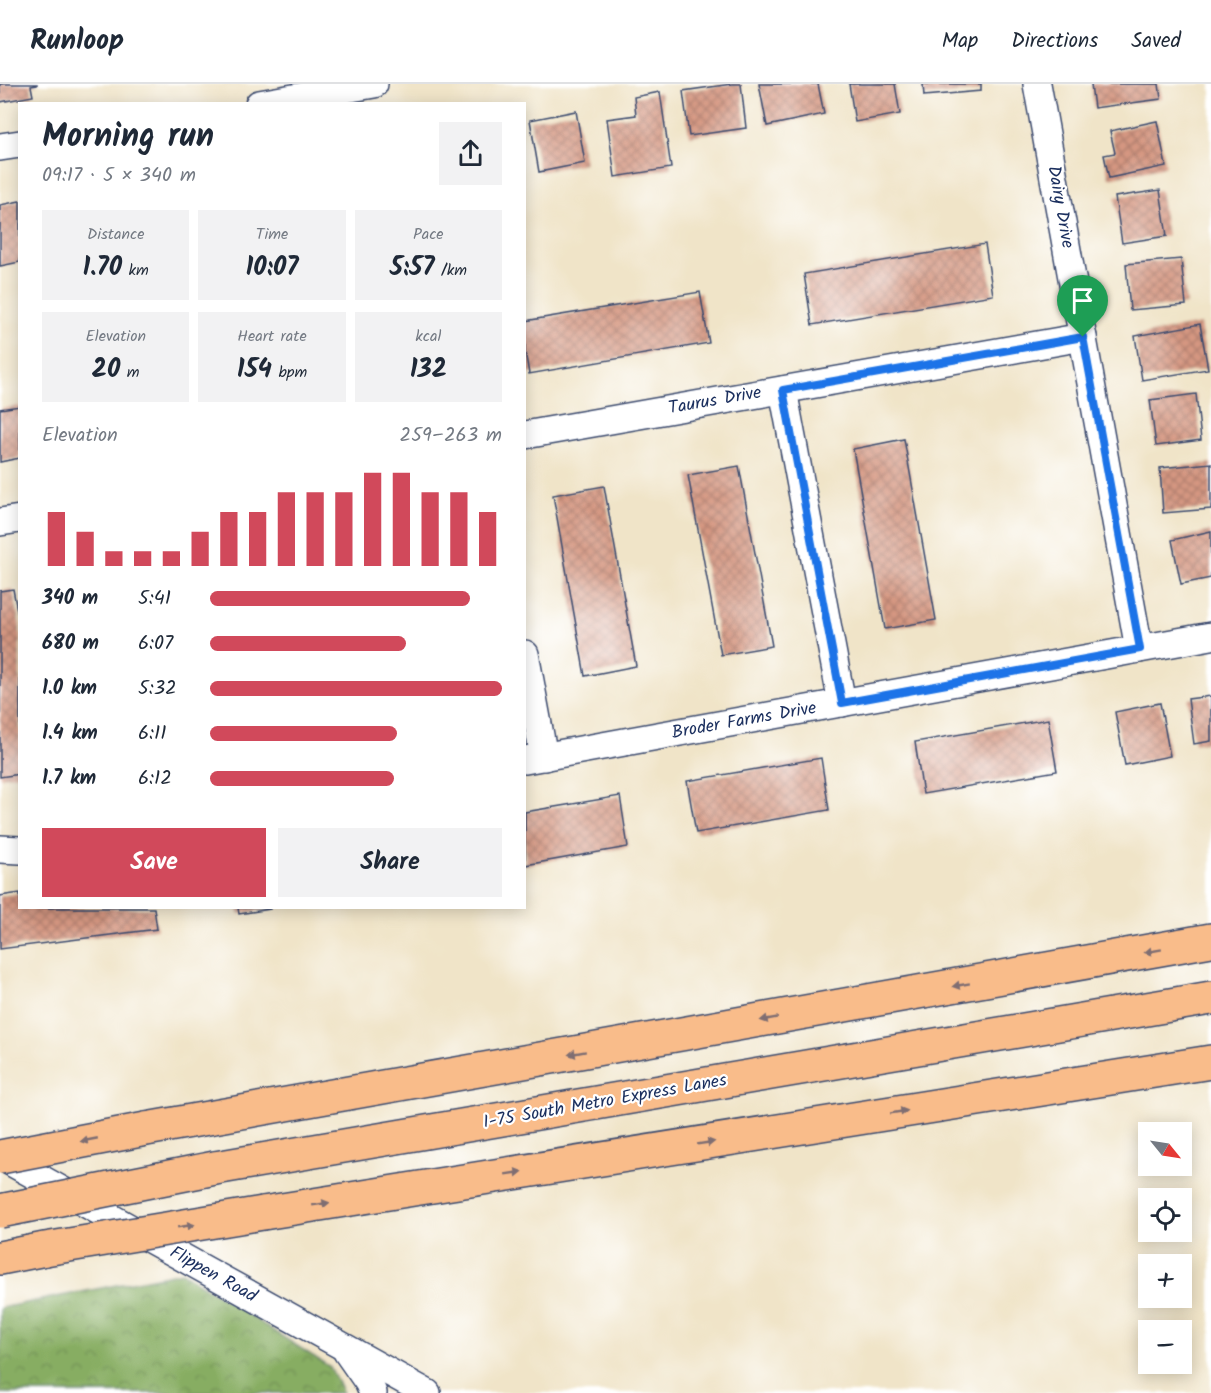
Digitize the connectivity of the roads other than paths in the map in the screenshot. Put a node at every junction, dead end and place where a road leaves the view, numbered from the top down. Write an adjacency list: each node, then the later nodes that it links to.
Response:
1 (374, 84): 3 (street)
2 (1037, 84): 6 (street, Dairy Drive)
3 (270, 102)
4 (18, 144): 5 (street)
5 (0, 147)
6 (1083, 337): 7 (street, Taurus Drive); 12 (street, Dairy Drive)
7 (783, 390): 8 (street, Taurus Drive); 14 (street)
8 (526, 435)
9 (18, 519): 10 (street)
10 (0, 522)
11 (1211, 636): 12 (street, Broder Farms Drive)
12 (1140, 649): 14 (street, Broder Farms Drive)
13 (526, 666): 15 (street)
14 (842, 703): 15 (street, Broder Farms Drive)
15 (534, 758)
16 (0, 849): 17 (street)
17 (18, 850)
18 (1211, 940): 21 (highway, one-way to 21, bridge)
19 (1211, 998): 22 (highway, I-75 South Metro Express Lanes, bridge)
20 (1211, 1062): 23 (highway, one-way to 20, bridge)
21 (0, 1157): 24 (street, Flippen Road)
22 (0, 1211)
23 (0, 1258)
24 (343, 1346): 25 (street, Flippen Road); 26 (street)
25 (425, 1392)
26 (373, 1393)

